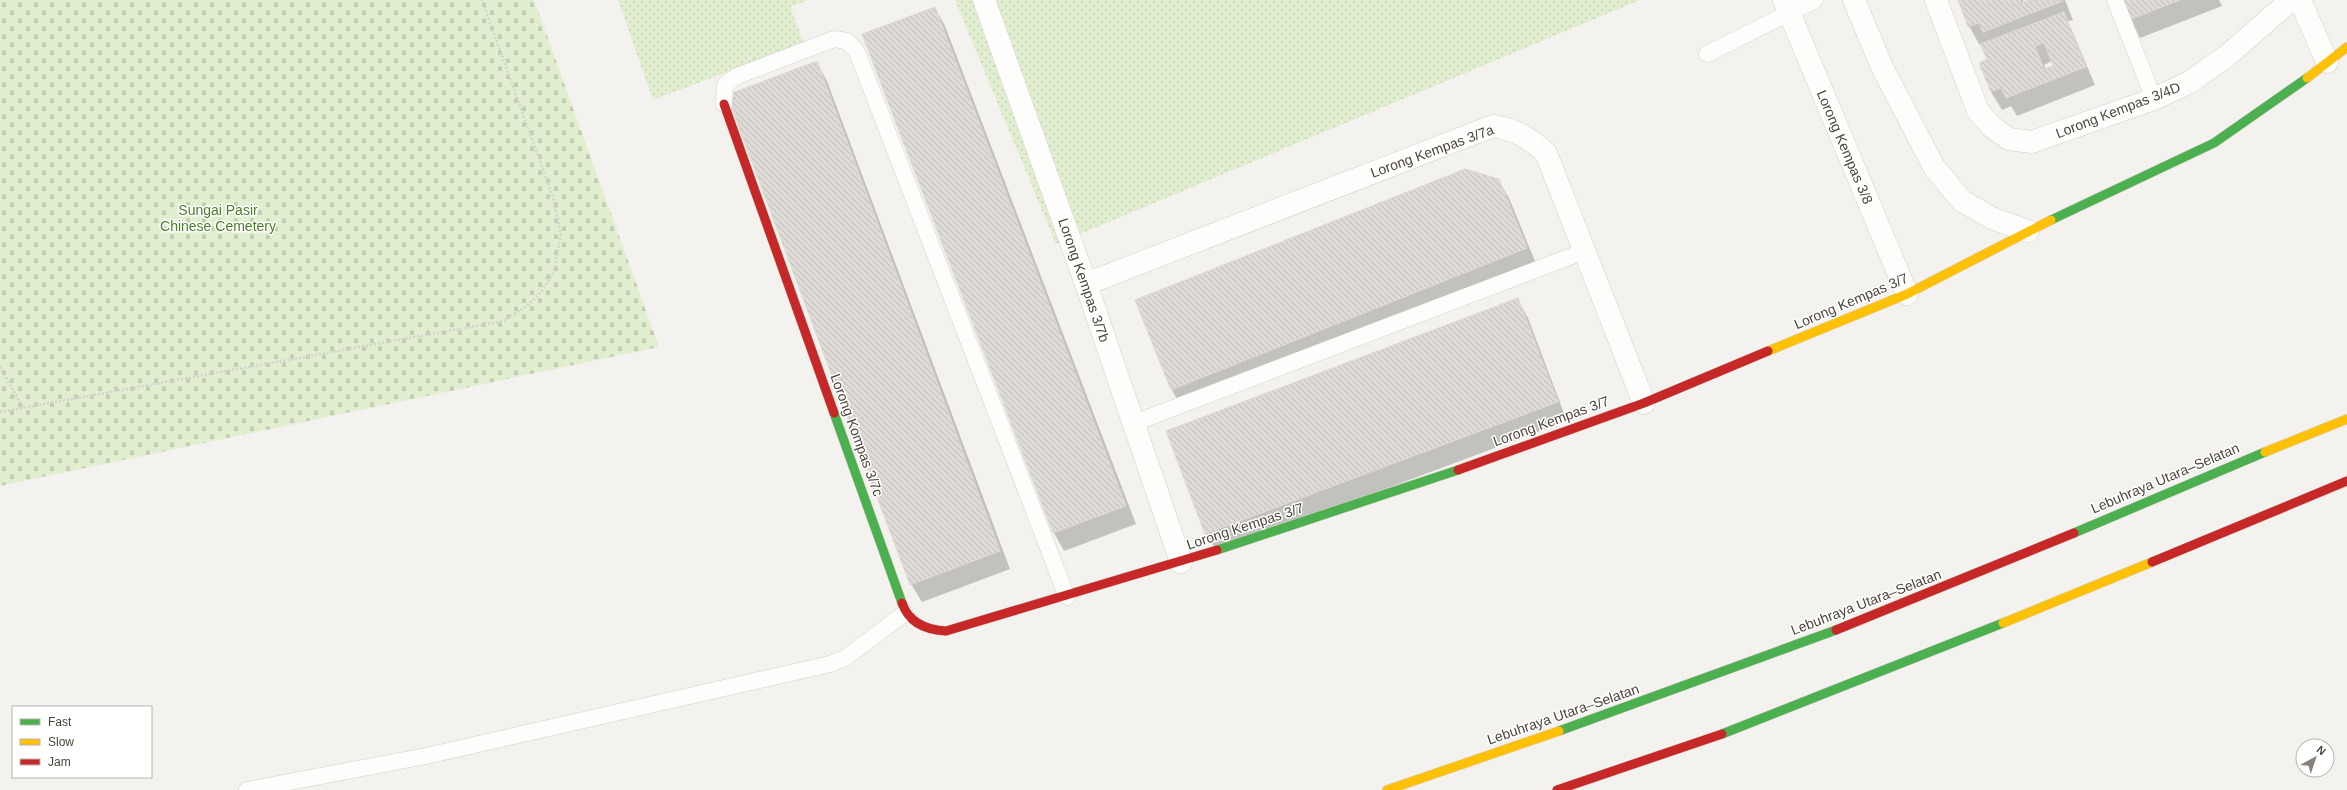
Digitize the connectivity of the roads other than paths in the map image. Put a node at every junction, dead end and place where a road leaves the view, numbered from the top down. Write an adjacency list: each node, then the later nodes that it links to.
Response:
1 (984, 0): 16 (street, Lorong Kempas 3/7b)
2 (1815, 0): 8 (lane)
3 (1854, 0): 14 (street)
4 (1936, 0): 12 (street, Lorong Kempas 3/4D)
5 (2115, 0): 12 (lane)
6 (2291, 0): 12 (street, Lorong Kempas 3/4D)
7 (2300, 0): 11 (street)
8 (1786, 7): 10 (lane); 17 (street, Lorong Kempas 3/8)
9 (2347, 47): 11 (main road, Lorong Kempas 3/7)
10 (1707, 54)
11 (2326, 62): 14 (main road, Lorong Kempas 3/7)
12 (2154, 99)
13 (724, 104): 23 (lane); 24 (main road, Lorong Kompas 3/7c)
14 (2028, 231): 17 (main road, Lorong Kempas 3/7)
15 (1584, 251): 16 (street, Lorong Kempas 3/7a); 18 (street, Lorong Kempas 3/7a); 20 (lane)
16 (1086, 284): 20 (street, Lorong Kempas 3/7b)
17 (1907, 294): 18 (main road, Lorong Kempas 3/7)
18 (1644, 402): 22 (main road, Lorong Kempas 3/7)
19 (2347, 419): 26 (main road, Lebuhraya Utara–Selatan)
20 (1134, 423): 22 (street, Lorong Kempas 3/7b)
21 (2347, 481): 27 (main road)
22 (1181, 562): 23 (main road, Lorong Kempas 3/7)
23 (1067, 597): 24 (main road, Lorong Kompas 3/7c)
24 (905, 613): 25 (lane)
25 (247, 790)
26 (1387, 790)
27 (1557, 790)

